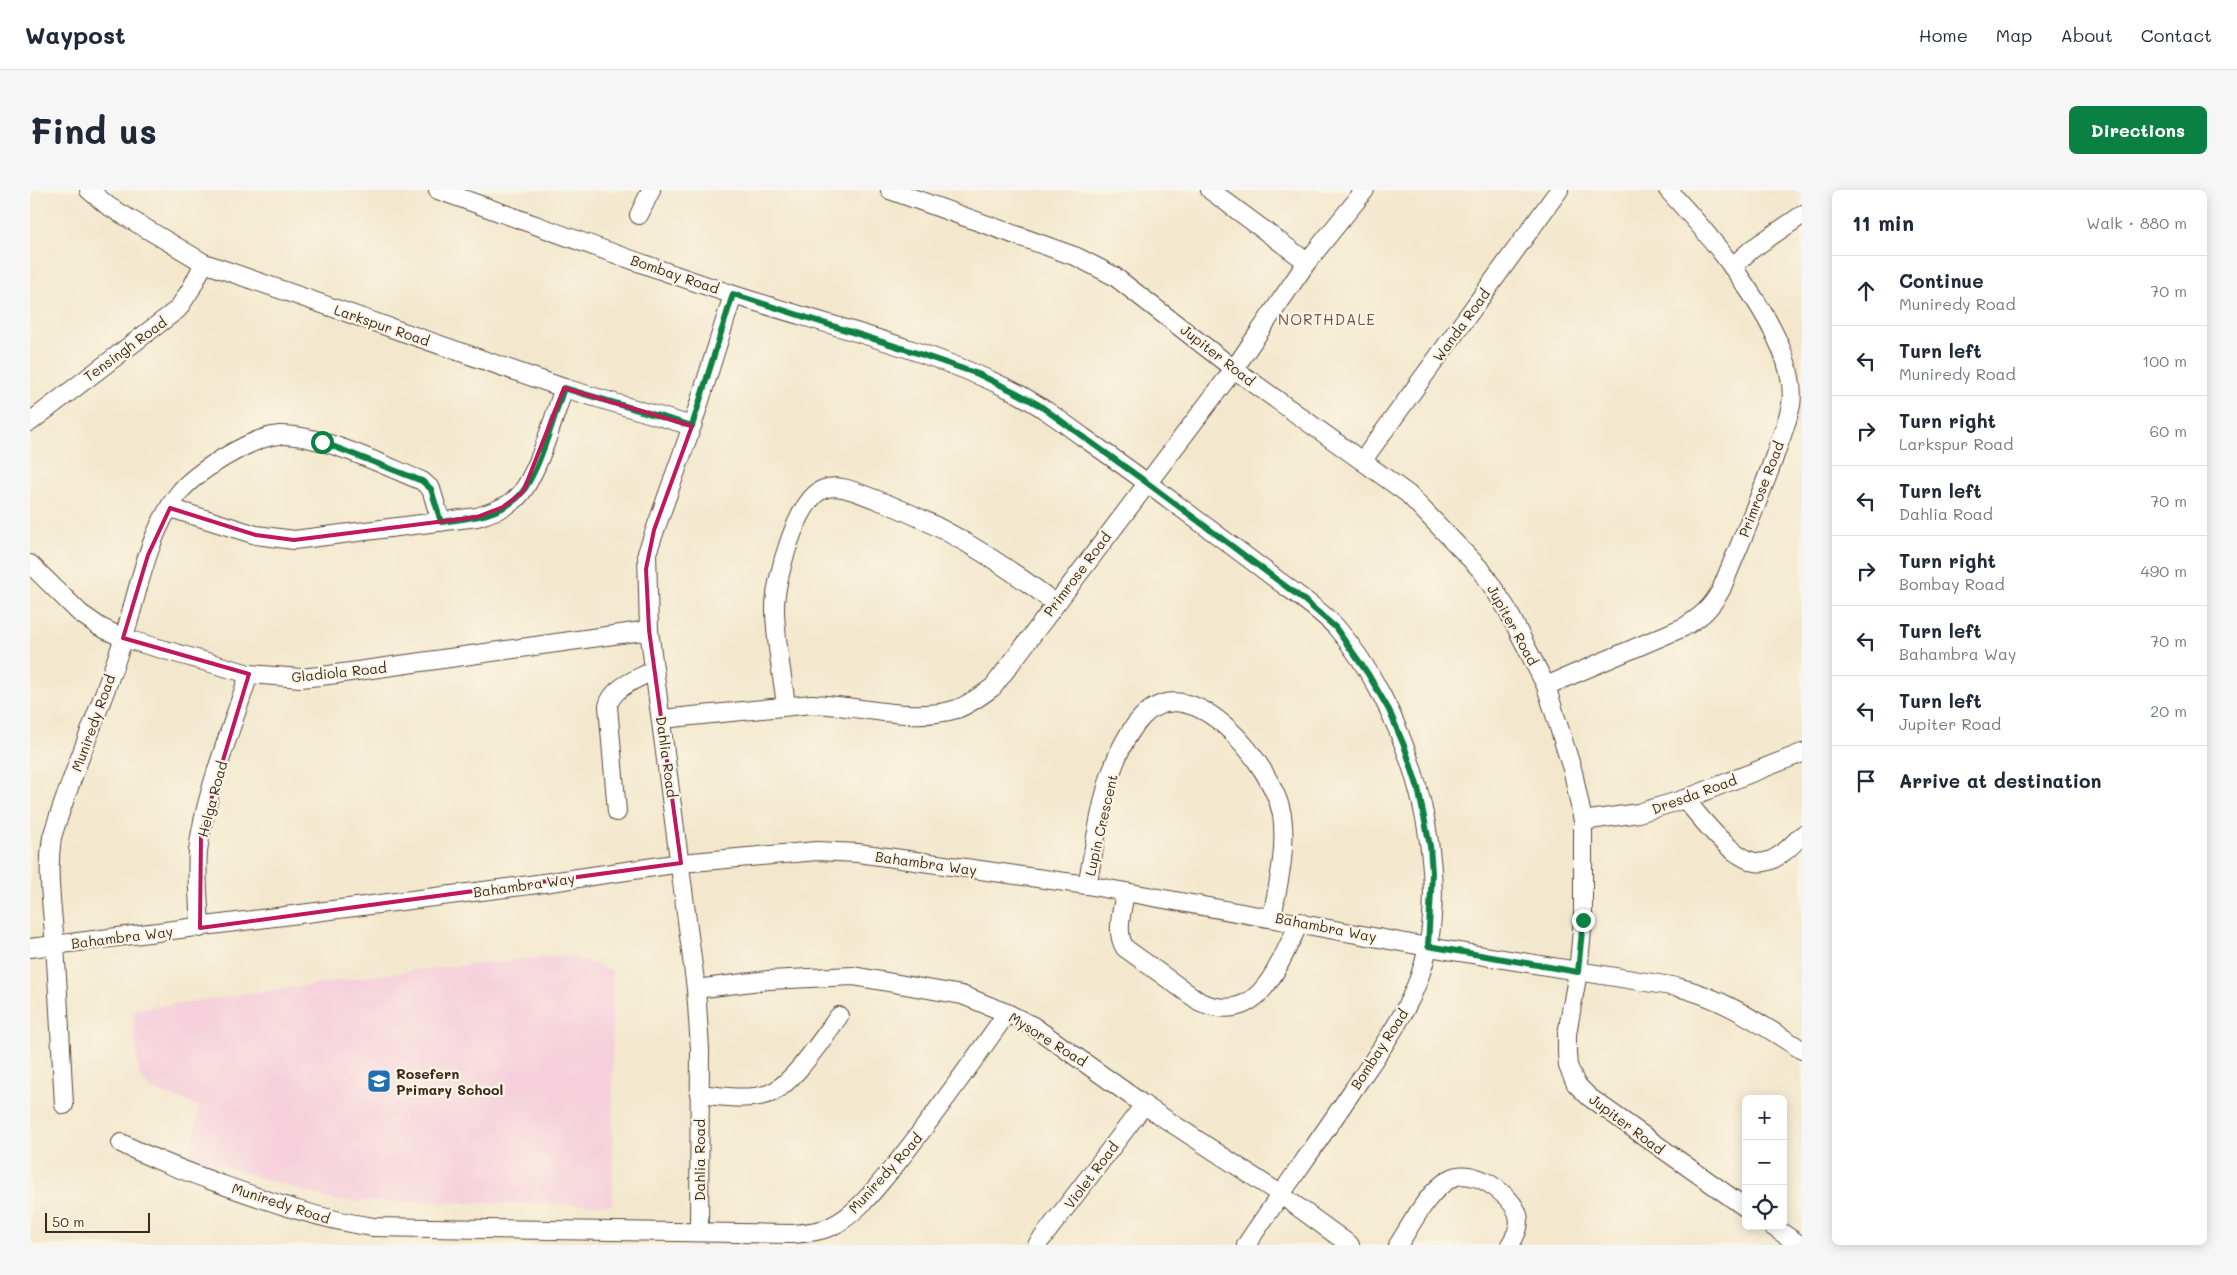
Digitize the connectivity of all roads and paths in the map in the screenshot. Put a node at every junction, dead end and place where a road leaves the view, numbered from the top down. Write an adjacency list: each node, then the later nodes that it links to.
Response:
1 (89, 190): 12 (street, Larkspur Road)
2 (438, 190): 14 (street, Bombay Road)
3 (652, 190): 9 (street)
4 (890, 190): 15 (street, Jupiter Road)
5 (1210, 190): 11 (street)
6 (1365, 190): 11 (street, Primrose Road)
7 (1559, 190): 19 (street, Wanda Road)
8 (1668, 190): 13 (street, Primrose Road)
9 (639, 214)
10 (1802, 215): 13 (street)
11 (1308, 262): 15 (street, Primrose Road)
12 (204, 263): 16 (street, Larkspur Road); 17 (street, Tensingh Road)
13 (1732, 267): 29 (street, Primrose Road)
14 (733, 294): 18 (street, Dahlia Road); 20 (street, Bombay Road)
15 (1234, 369): 19 (street, Jupiter Road); 20 (street, Primrose Road)
16 (564, 388): 18 (street, Larkspur Road); 22 (street)
17 (30, 422)
18 (692, 426): 25 (street, Dahlia Road)
19 (1363, 460): 29 (street, Jupiter Road)
20 (1146, 482): 24 (street, Primrose Road); 44 (street, Bombay Road)
21 (170, 508): 22 (street); 22 (street, Muniredy Road); 26 (street, Muniredy Road)
22 (441, 522)
23 (30, 564): 26 (street, Gladiola Road)
24 (1055, 603): 30 (street, Primrose Road); 30 (street)
25 (648, 630): 27 (street, Dahlia Road); 28 (street, Gladiola Road)
26 (123, 638): 28 (street, Gladiola Road); 43 (street, Muniredy Road)
27 (654, 670): 31 (street, Dahlia Road); 34 (street)
28 (249, 674): 42 (street, Helga Road)
29 (1546, 686): 35 (street, Jupiter Road)
30 (786, 705): 31 (street, Primrose Road)
31 (662, 719): 37 (street, Dahlia Road)
32 (1802, 753): 33 (street, Dresda Road)
33 (1685, 799): 35 (street, Dresda Road); 36 (street)
34 (617, 812)
35 (1583, 822): 46 (street, Jupiter Road)
36 (1802, 835)
37 (680, 863): 38 (street, Bahambra Way); 42 (street, Bahambra Way); 47 (street, Dahlia Road)
38 (1087, 885): 39 (street, Bahambra Way); 40 (street, Lupin Crescent)
39 (1124, 893): 40 (street, Bahambra Way); 41 (street)
40 (1272, 917): 41 (street, Bahambra Way)
41 (1300, 922): 44 (street, Bahambra Way)
42 (200, 928): 43 (street, Bahambra Way)
43 (55, 945): 45 (street, Bahambra Way); 52 (street, Muniredy Road)
44 (1428, 946): 46 (street, Bahambra Way); 55 (street, Bombay Road)
45 (30, 948)
46 (1578, 972): 50 (street, Bahambra Way); 56 (street, Jupiter Road)
47 (696, 989): 48 (street, Mysore Road); 51 (street, Dahlia Road)
48 (1007, 1013): 53 (street, Mysore Road); 58 (street, Muniredy Road)
49 (839, 1016): 51 (street)
50 (1802, 1050)
51 (699, 1094): 58 (street, Dahlia Road)
52 (64, 1105)
53 (1144, 1105): 55 (street, Mysore Road); 59 (street, Violet Road)
54 (121, 1143): 58 (street, Muniredy Road)
55 (1280, 1194): 60 (street, Bombay Road); 61 (street, Mysore Road)
56 (1742, 1205)
57 (1778, 1230): 64 (street)
58 (699, 1232)
59 (1038, 1245)
60 (1246, 1245)
61 (1350, 1245)
62 (1398, 1245): 63 (street)
63 (1510, 1245)
64 (1800, 1245)

